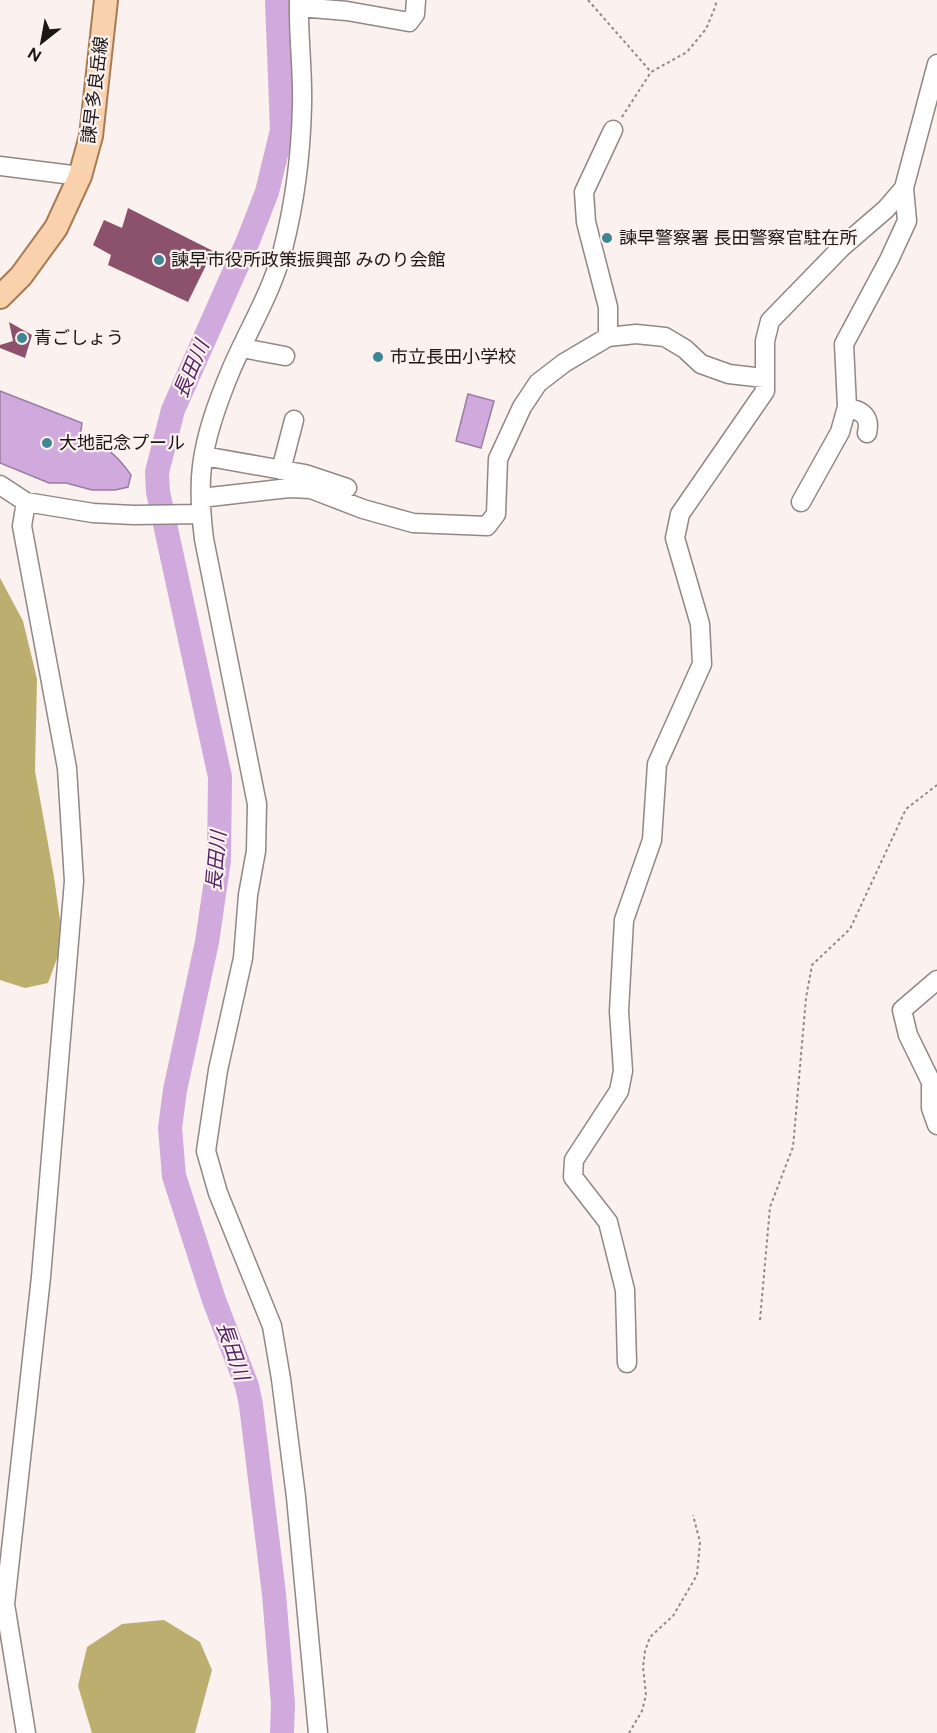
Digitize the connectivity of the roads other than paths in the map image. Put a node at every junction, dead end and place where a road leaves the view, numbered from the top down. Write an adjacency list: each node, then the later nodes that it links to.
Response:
1 (106, 0): 8 (main road, 諫早多良岳線)
2 (416, 0): 4 (street)
3 (299, 4): 4 (street); 12 (street)
4 (347, 6)
5 (937, 63): 9 (street)
6 (614, 130): 11 (street)
7 (0, 166): 8 (street)
8 (80, 176): 10 (main road, 諫早多良岳線)
9 (904, 188): 14 (street); 15 (street)
10 (0, 297)
11 (608, 338): 14 (street); 24 (street)
12 (242, 348): 13 (street); 18 (street)
13 (285, 356)
14 (764, 378): 27 (street)
15 (847, 407): 17 (street); 22 (street)
16 (294, 420): 19 (street)
17 (867, 434)
18 (204, 456): 19 (street); 24 (street)
19 (281, 470): 21 (street)
20 (0, 485): 23 (street)
21 (347, 488)
22 (801, 501)
23 (26, 502): 24 (street); 28 (street)
24 (198, 509): 29 (street)
25 (937, 980): 26 (street)
26 (937, 1125)
27 (627, 1363)
28 (26, 1733)
29 (318, 1733)

